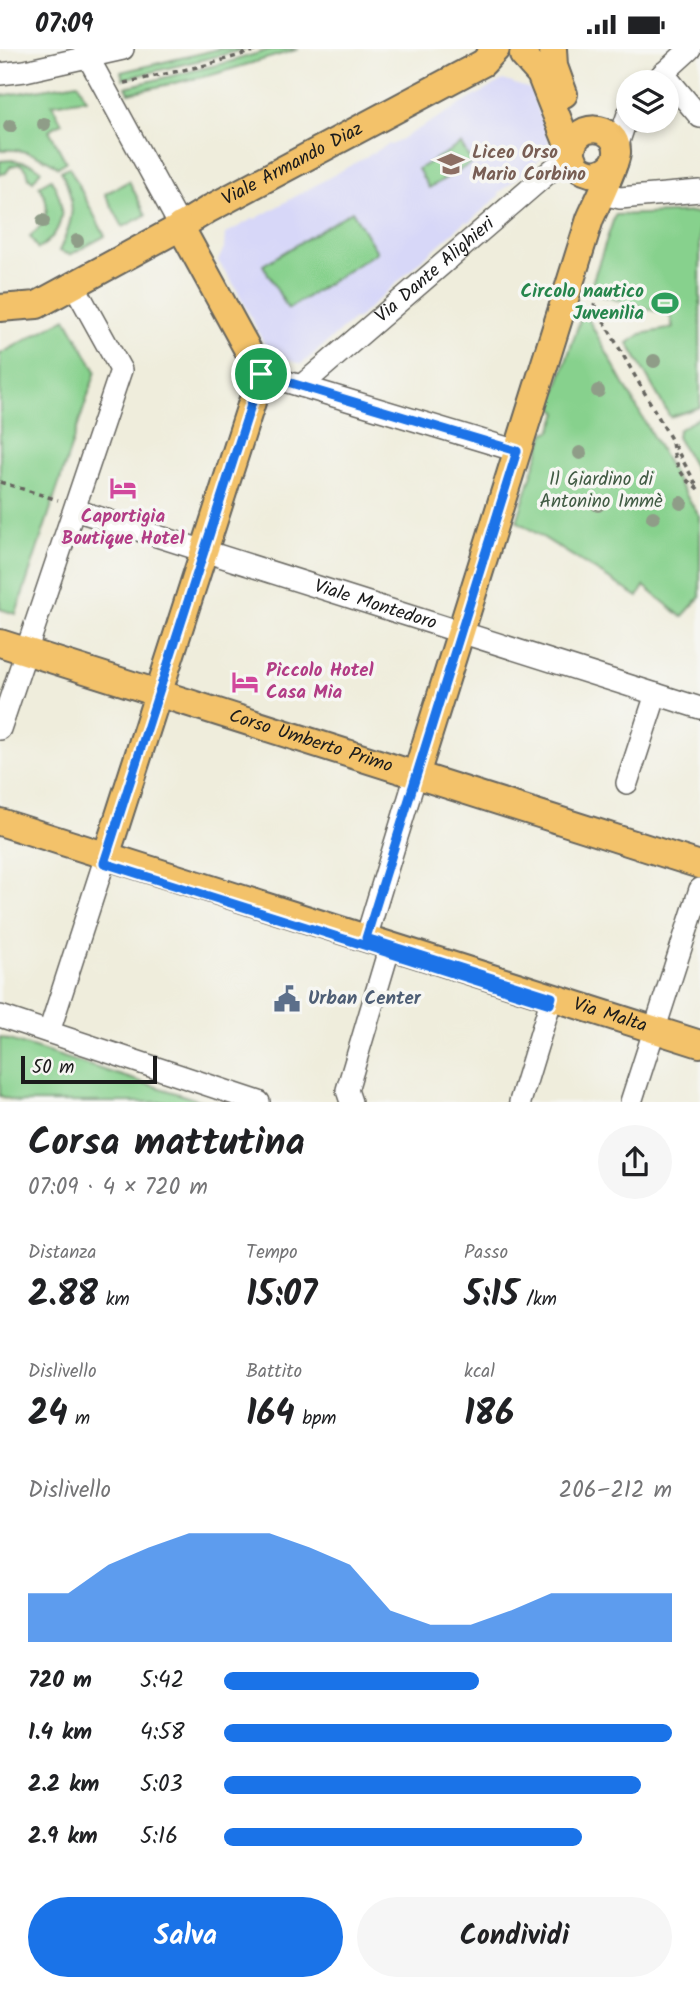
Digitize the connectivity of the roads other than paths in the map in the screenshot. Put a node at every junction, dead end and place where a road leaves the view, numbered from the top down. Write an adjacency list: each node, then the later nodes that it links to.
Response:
1 (123, 49): 6 (street)
2 (496, 49): 18 (main road, Viale Armando Diaz)
3 (553, 49): 11 (main road)
4 (690, 49): 7 (street)
5 (525, 51): 14 (main road)
6 (88, 57): 8 (street); 18 (street)
7 (666, 70)
8 (0, 74)
9 (679, 97): 10 (street)
10 (700, 117)
11 (591, 129): 13 (main road); 14 (main road)
12 (622, 133): 13 (street)
13 (615, 155): 14 (main road); 15 (main road)
14 (575, 162): 17 (street); 22 (street, Via Dante Alighieri)
15 (602, 188): 16 (street); 17 (main road)
16 (700, 191)
17 (590, 219): 23 (main road)
18 (180, 226): 19 (main road, Viale Armando Diaz); 21 (main road)
19 (80, 281): 20 (main road, Viale Armando Diaz); 24 (street)
20 (0, 308)
21 (261, 374): 22 (street); 25 (main road)
22 (301, 386): 23 (street)
23 (517, 451): 26 (main road)
24 (80, 510): 25 (street, Viale Montedoro); 28 (street)
25 (205, 551): 26 (street, Viale Montedoro); 29 (main road)
26 (460, 632): 30 (street, Viale Montedoro); 33 (main road)
27 (0, 643): 28 (main road, Corso Umberto Primo)
28 (26, 651): 29 (main road, Corso Umberto Primo); 32 (street)
29 (161, 690): 33 (main road, Corso Umberto Primo); 38 (main road)
30 (656, 694): 31 (street, Viale Montedoro); 34 (street)
31 (700, 708)
32 (0, 729)
33 (417, 770): 37 (street); 39 (main road, Corso Umberto Primo); 41 (street)
34 (627, 783)
35 (0, 822): 38 (main road, Via Malta)
36 (0, 832): 38 (street)
37 (700, 855)
38 (105, 860): 41 (main road, Via Malta); 44 (street)
39 (700, 865)
40 (700, 889): 45 (street)
41 (381, 945): 42 (main road, Via Malta); 49 (street)
42 (551, 1001): 45 (main road, Via Malta); 50 (street)
43 (0, 1016): 44 (street)
44 (49, 1032): 48 (street)
45 (652, 1033): 46 (main road, Via Malta); 47 (street); 51 (street)
46 (700, 1044)
47 (700, 1052)
48 (259, 1102)
49 (351, 1102)
50 (520, 1102)
51 (631, 1102)

